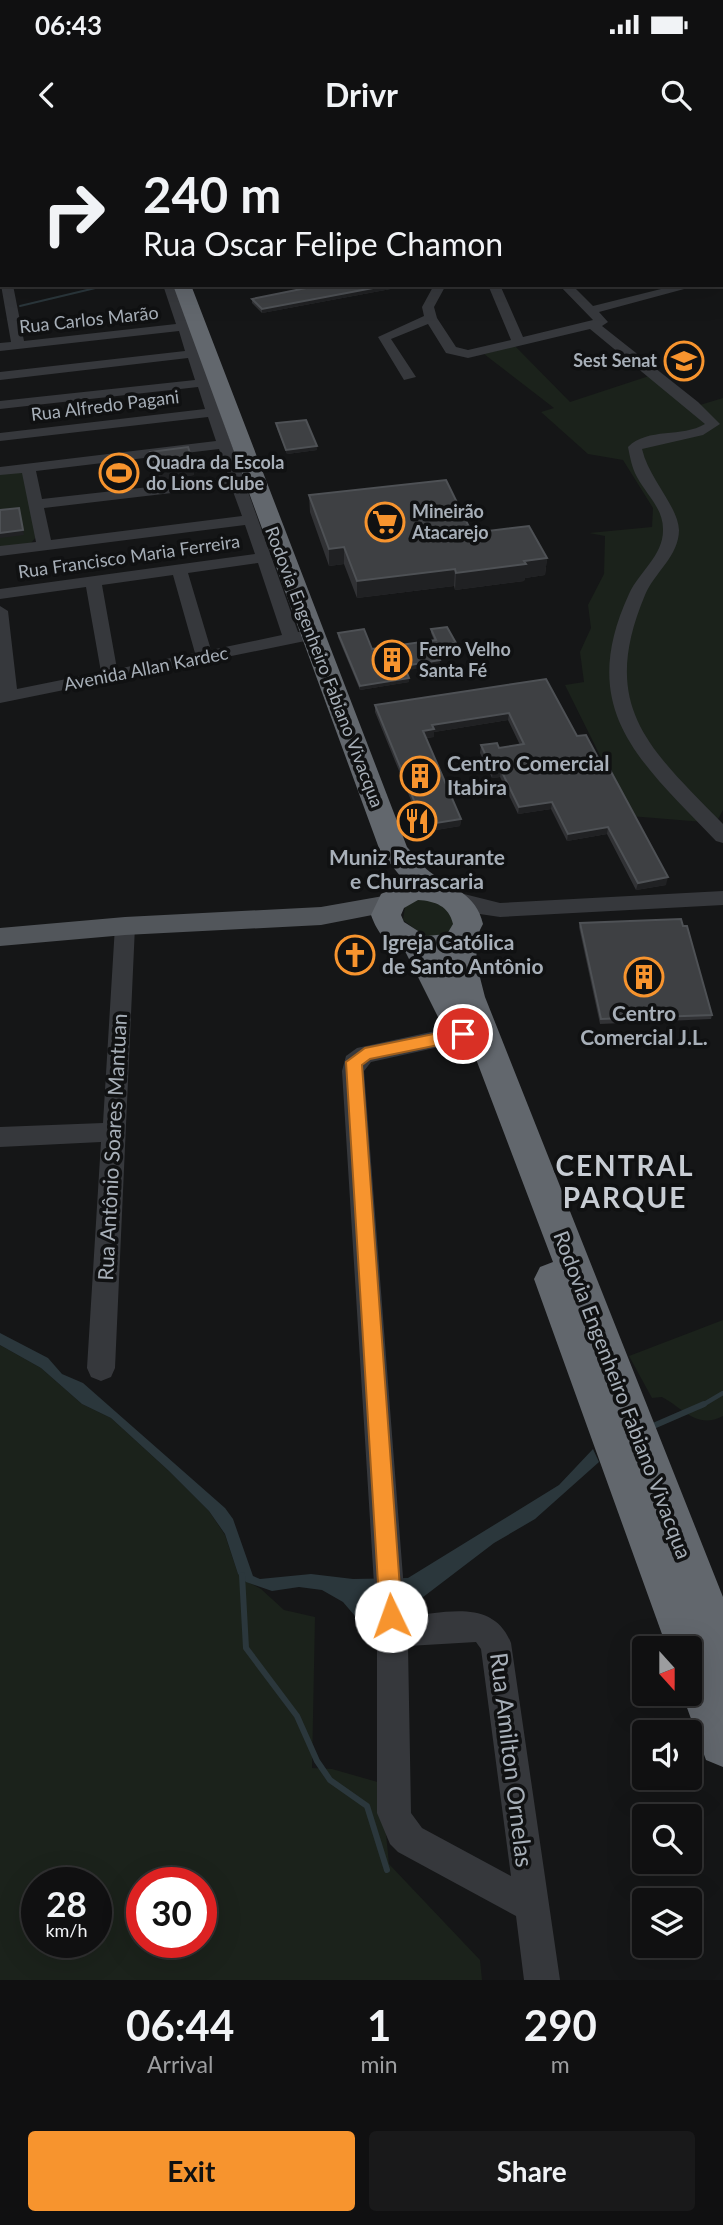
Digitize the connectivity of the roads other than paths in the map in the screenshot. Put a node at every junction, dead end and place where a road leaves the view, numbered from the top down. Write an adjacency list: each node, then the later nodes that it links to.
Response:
1 (7, 287): 15 (street)
2 (170, 287): 11 (street)
3 (439, 287): 13 (street)
4 (495, 287): 14 (street)
5 (567, 287): 12 (street)
6 (631, 287): 10 (street)
7 (686, 287): 10 (street)
8 (697, 287): 9 (street)
9 (706, 292)
10 (642, 298): 12 (street)
11 (183, 307): 15 (street, Rua Carlos Marão); 17 (street); 27 (highway, Rodovia Engenheiro Fabiano Vivacqua)
12 (591, 317): 14 (street); 41 (street)
13 (431, 318): 14 (street); 19 (street)
14 (519, 343)
15 (18, 345): 16 (street, Rua Carlos Marão)
16 (0, 347)
17 (192, 354): 18 (street); 20 (street)
18 (0, 376)
19 (409, 377)
20 (202, 383): 21 (street); 22 (street)
21 (0, 405)
22 (214, 412): 23 (street, Rua Alfredo Pagani); 24 (street)
23 (0, 438)
24 (224, 444): 25 (street); 27 (street)
25 (28, 468): 26 (street); 28 (street)
26 (0, 471)
27 (245, 478): 28 (street); 29 (street); 37 (highway, Rodovia Engenheiro Fabiano Vivacqua)
28 (36, 504): 30 (street)
29 (250, 520): 30 (street); 32 (street)
30 (44, 545): 31 (street)
31 (0, 551)
32 (263, 558): 33 (street, Rua Francisco Maria Ferreira); 37 (street)
33 (179, 570): 34 (street, Rua Francisco Maria Ferreira); 38 (street)
34 (93, 582): 35 (street, Rua Francisco Maria Ferreira); 39 (street)
35 (0, 594)
36 (0, 611): 40 (street)
37 (301, 637): 38 (street, Avenida Allan Kardec); 42 (highway, Rodovia Engenheiro Fabiano Vivacqua)
38 (205, 657): 39 (street, Avenida Allan Kardec)
39 (110, 676): 40 (street, Avenida Allan Kardec)
40 (4, 697)
41 (723, 836)
42 (394, 851): 43 (highway, Rodovia Engenheiro Fabiano Vivacqua); 46 (highway, Rodovia Engenheiro Fabiano Vivacqua)
43 (445, 895): 45 (street); 46 (highway); 48 (highway)
44 (723, 898): 45 (street)
45 (514, 910): 48 (street)
46 (399, 921): 47 (main road); 48 (highway); 50 (highway, Rodovia Engenheiro Fabiano Vivacqua)
47 (125, 926): 49 (main road); 51 (street, Rua Antônio Soares Mantuan)
48 (464, 934): 54 (highway, Rodovia Engenheiro Fabiano Vivacqua)
49 (0, 937)
50 (463, 1034): 54 (highway, Rodovia Engenheiro Fabiano Vivacqua); 56 (street)
51 (114, 1132): 52 (street); 53 (street, Rua Antônio Soares Mantuan)
52 (0, 1138)
53 (101, 1368)
54 (614, 1409): 55 (highway, Rodovia Engenheiro Fabiano Vivacqua)
55 (634, 1462): 57 (highway, Rodovia Engenheiro Fabiano Vivacqua); 58 (highway, Rodovia Engenheiro Fabiano Vivacqua)
56 (392, 1624): 61 (street); 61 (street, Rua Amilton Ornelas)
57 (685, 1636)
58 (723, 1654)
59 (702, 1686): 60 (highway, Rodovia Engenheiro Fabiano Vivacqua)
60 (723, 1743)
61 (529, 1904): 62 (street, Rua Amilton Ornelas)
62 (542, 1980)

